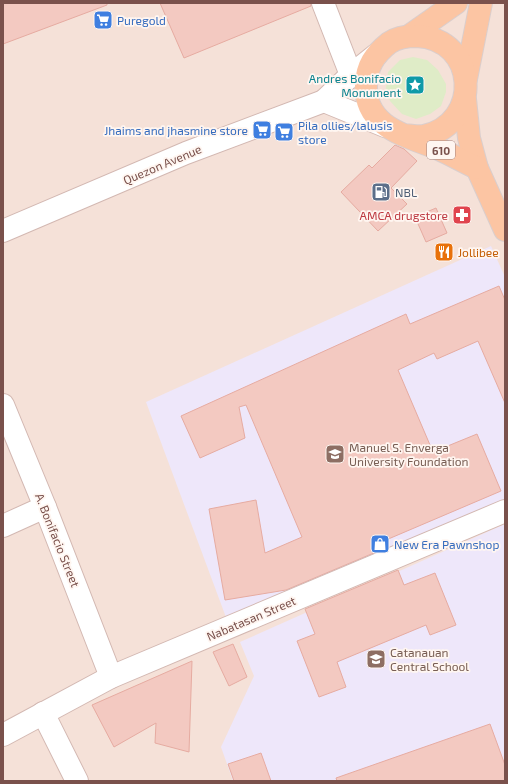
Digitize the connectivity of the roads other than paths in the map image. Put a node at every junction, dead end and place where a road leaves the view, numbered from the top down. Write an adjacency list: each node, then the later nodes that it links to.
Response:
1 (324, 3): 6 (street)
2 (456, 3): 4 (main road, 610)
3 (481, 3): 7 (main road, 610)
4 (409, 36): 5 (main road, 610); 7 (main road, 610)
5 (376, 55): 6 (street, Quezon Avenue); 9 (main road, 610)
6 (351, 75): 8 (street, Quezon Avenue)
7 (466, 89): 9 (main road, 610); 10 (main road, 610)
8 (324, 102): 9 (street); 12 (street, Quezon Avenue)
9 (394, 130): 10 (main road, 610)
10 (477, 168): 11 (main road, 610)
11 (505, 230)
12 (3, 231)
13 (3, 405): 14 (street, A. Bonifacio Street)
14 (45, 507): 16 (street); 17 (street, A. Bonifacio Street)
15 (505, 512): 17 (street, Nabatasan Street)
16 (3, 526)
17 (111, 677): 18 (street, Nabatasan Street)
18 (43, 713): 19 (street, Nabatasan Street); 20 (street)
19 (3, 735)
20 (77, 781)

